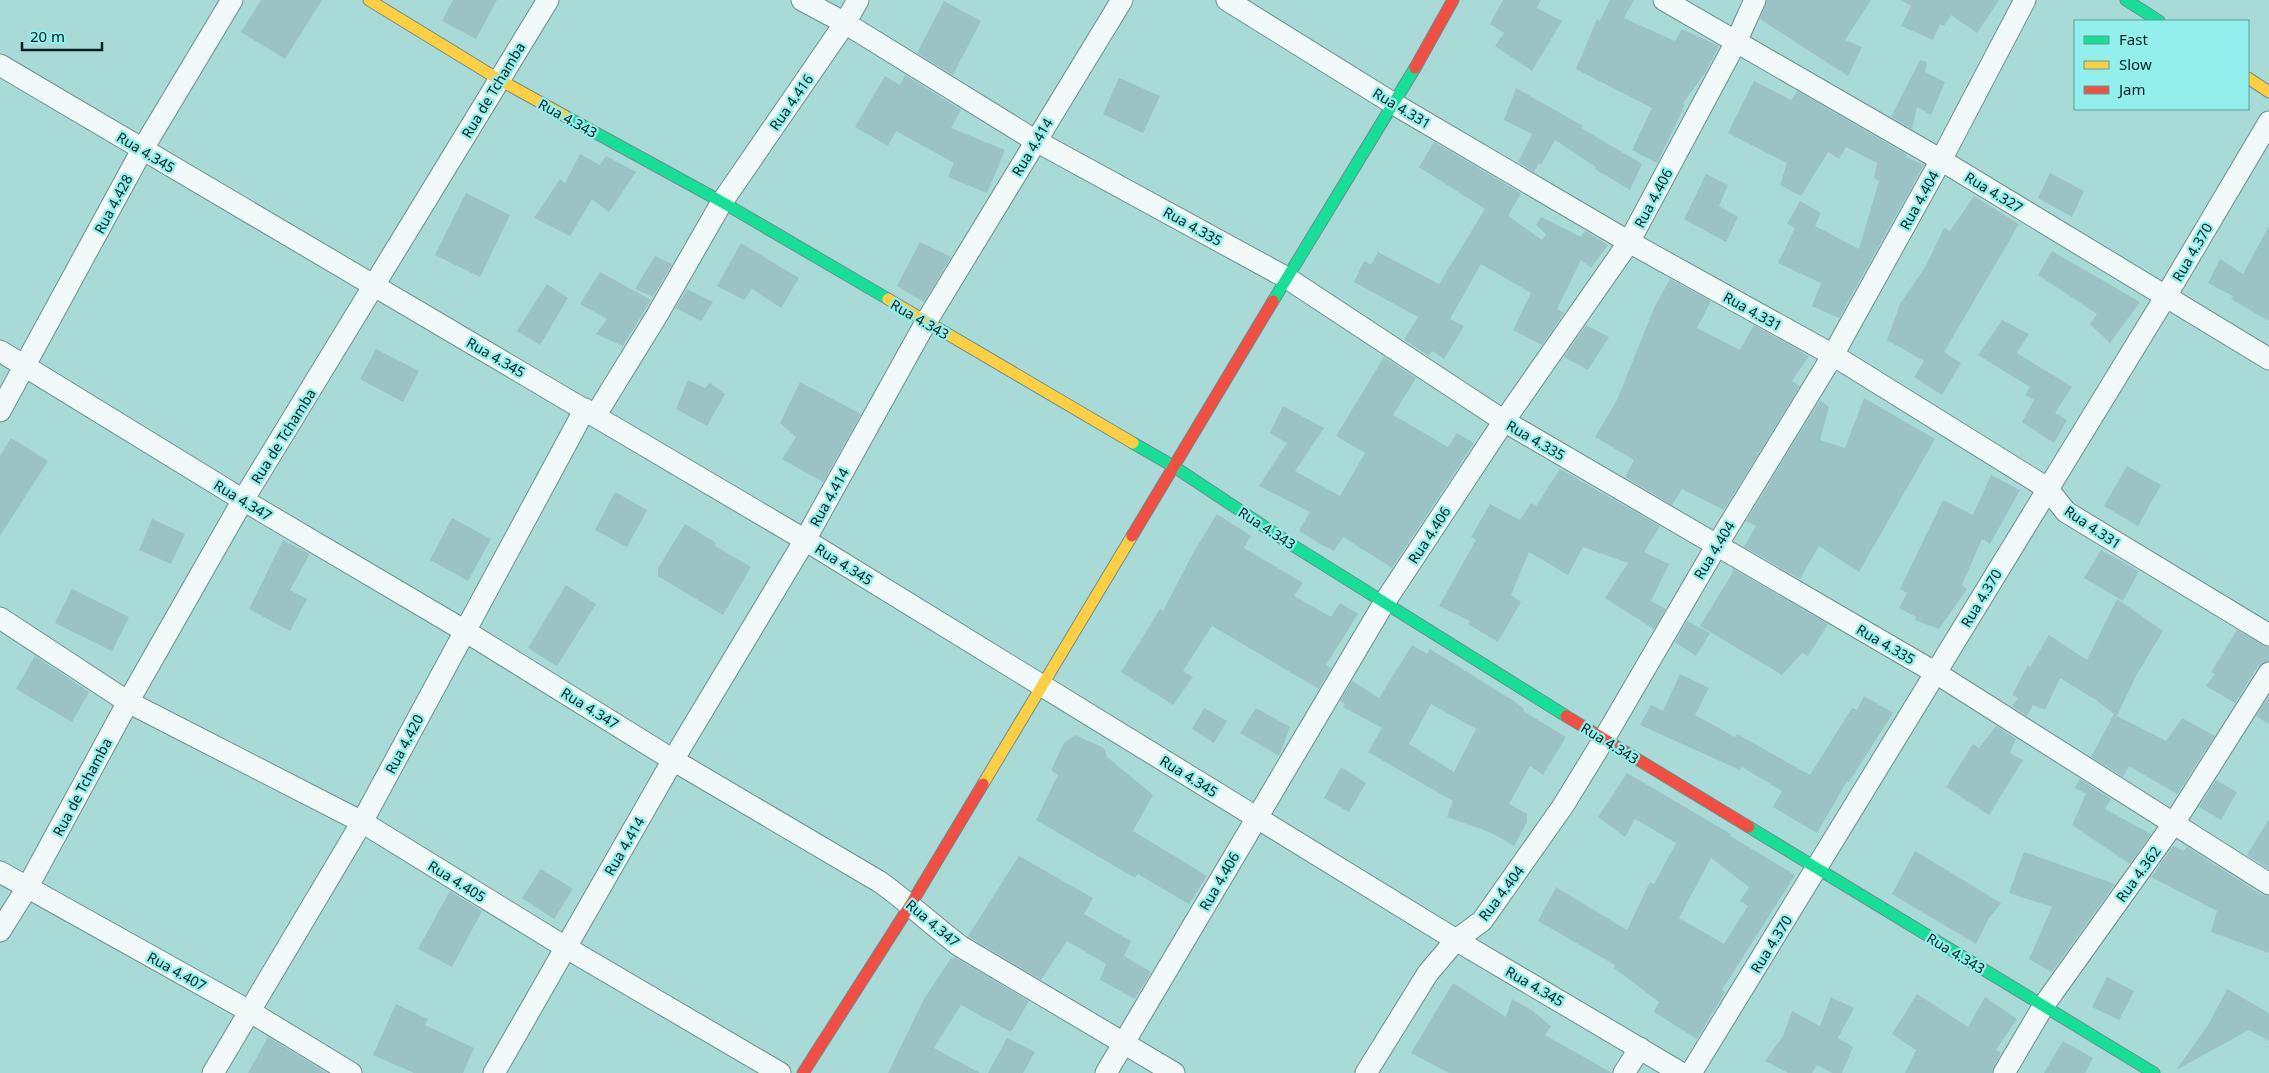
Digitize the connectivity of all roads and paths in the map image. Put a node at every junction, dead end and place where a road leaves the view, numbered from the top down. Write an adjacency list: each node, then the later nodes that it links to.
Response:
1 (232, 0): 23 (street, Rua 4.428)
2 (369, 0): 17 (street, Rua 4.343)
3 (548, 0): 17 (street, Rua de Tchamba)
4 (802, 0): 14 (street, Rua 4.335)
5 (858, 0): 14 (street, Rua 4.416)
6 (1122, 0): 22 (street, Rua 4.414)
7 (1227, 0): 20 (street, Rua 4.331)
8 (1453, 0): 20 (street)
9 (1664, 0): 15 (street, Rua 4.327)
10 (1755, 0): 15 (street, Rua 4.406)
11 (2025, 0): 24 (street, Rua 4.404)
12 (2126, 0): 13 (street)
13 (2157, 20)
14 (845, 24): 22 (street, Rua 4.335); 25 (street, Rua 4.416)
15 (1736, 42): 24 (street, Rua 4.327); 26 (street, Rua 4.406)
16 (0, 65): 23 (street, Rua 4.345)
17 (498, 79): 25 (street, Rua 4.343); 28 (street, Rua de Tchamba)
18 (2249, 79): 19 (street)
19 (2269, 92)
20 (1394, 104): 26 (street, Rua 4.331); 27 (street)
21 (2269, 122): 29 (street, Rua 4.370)
22 (1036, 141): 27 (street, Rua 4.335); 30 (street, Rua 4.414)
23 (142, 150): 28 (street, Rua 4.345); 34 (street, Rua 4.428)
24 (1941, 160): 29 (street, Rua 4.327); 32 (street, Rua 4.404)
25 (722, 202): 30 (street, Rua 4.343); 36 (street, Rua 4.416)
26 (1629, 242): 32 (street, Rua 4.331); 37 (street, Rua 4.406)
27 (1287, 278): 37 (street, Rua 4.335); 38 (street)
28 (375, 286): 36 (street, Rua 4.345); 40 (street, Rua de Tchamba)
29 (2166, 296): 33 (street, Rua 4.327); 39 (street, Rua 4.370)
30 (926, 322): 38 (street, Rua 4.343); 41 (street, Rua 4.414)
31 (0, 351): 34 (street, Rua 4.347)
32 (1833, 355): 39 (street, Rua 4.331); 42 (street, Rua 4.404)
33 (2269, 359)
34 (26, 366): 35 (street, Rua 4.428); 40 (street, Rua 4.347)
35 (0, 411)
36 (590, 412): 41 (street, Rua 4.345); 45 (street, Rua 4.420)
37 (1504, 421): 42 (street, Rua 4.335); 43 (street, Rua 4.406)
38 (1173, 466): 43 (street, Rua 4.343); 49 (street)
39 (2047, 488): 46 (street, Rua 4.331); 47 (street, Rua 4.370)
40 (243, 500): 45 (street, Rua 4.347); 50 (street, Rua de Tchamba)
41 (805, 540): 49 (street, Rua 4.345); 52 (street, Rua 4.414)
42 (1717, 545): 47 (street, Rua 4.335); 51 (street, Rua 4.404)
43 (1384, 603): 51 (street, Rua 4.343); 53 (street, Rua 4.406)
44 (0, 618): 50 (street, Rua 4.405)
45 (465, 631): 52 (street, Rua 4.347); 54 (street, Rua 4.420)
46 (2269, 635)
47 (1936, 672): 55 (street, Rua 4.335); 56 (street, Rua 4.370)
48 (2269, 672): 55 (street, Rua 4.362)
49 (1042, 686): 53 (street, Rua 4.345); 60 (street)
50 (128, 702): 54 (street, Rua 4.405); 59 (street, Rua de Tchamba)
51 (1604, 739): 56 (street, Rua 4.343); 62 (street, Rua 4.404)
52 (673, 760): 60 (street, Rua 4.347); 63 (street, Rua 4.414)
53 (1256, 818): 62 (street, Rua 4.345); 66 (street, Rua 4.406)
54 (362, 822): 63 (street, Rua 4.405); 65 (street, Rua 4.420)
55 (2174, 823): 58 (street, Rua 4.335); 64 (street, Rua 4.362)
56 (1817, 870): 64 (street, Rua 4.343); 78 (street, Rua 4.370)
57 (0, 872): 59 (street, Rua 4.407)
58 (2269, 884)
59 (27, 888): 61 (street, Rua de Tchamba); 65 (street, Rua 4.407)
60 (911, 904): 66 (street, Rua 4.347); 72 (street)
61 (0, 931)
62 (1456, 940): 67 (street, Rua 4.345); 75 (street, Rua 4.404)
63 (565, 947): 70 (street, Rua 4.414); 71 (street, Rua 4.405)
64 (2044, 1005): 79 (street, Rua 4.362); 80 (street, Rua 4.343)
65 (249, 1011): 68 (street, Rua 4.420); 69 (street, Rua 4.407)
66 (1124, 1042): 73 (street, Rua 4.406); 74 (street, Rua 4.347)
67 (1640, 1048): 76 (street); 77 (street, Rua 4.345)
68 (213, 1073)
69 (351, 1073)
70 (494, 1073)
71 (780, 1073)
72 (803, 1073)
73 (1106, 1073)
74 (1174, 1073)
75 (1366, 1073)
76 (1624, 1073)
77 (1681, 1073)
78 (1691, 1073)
79 (2004, 1073)
80 (2154, 1073)

